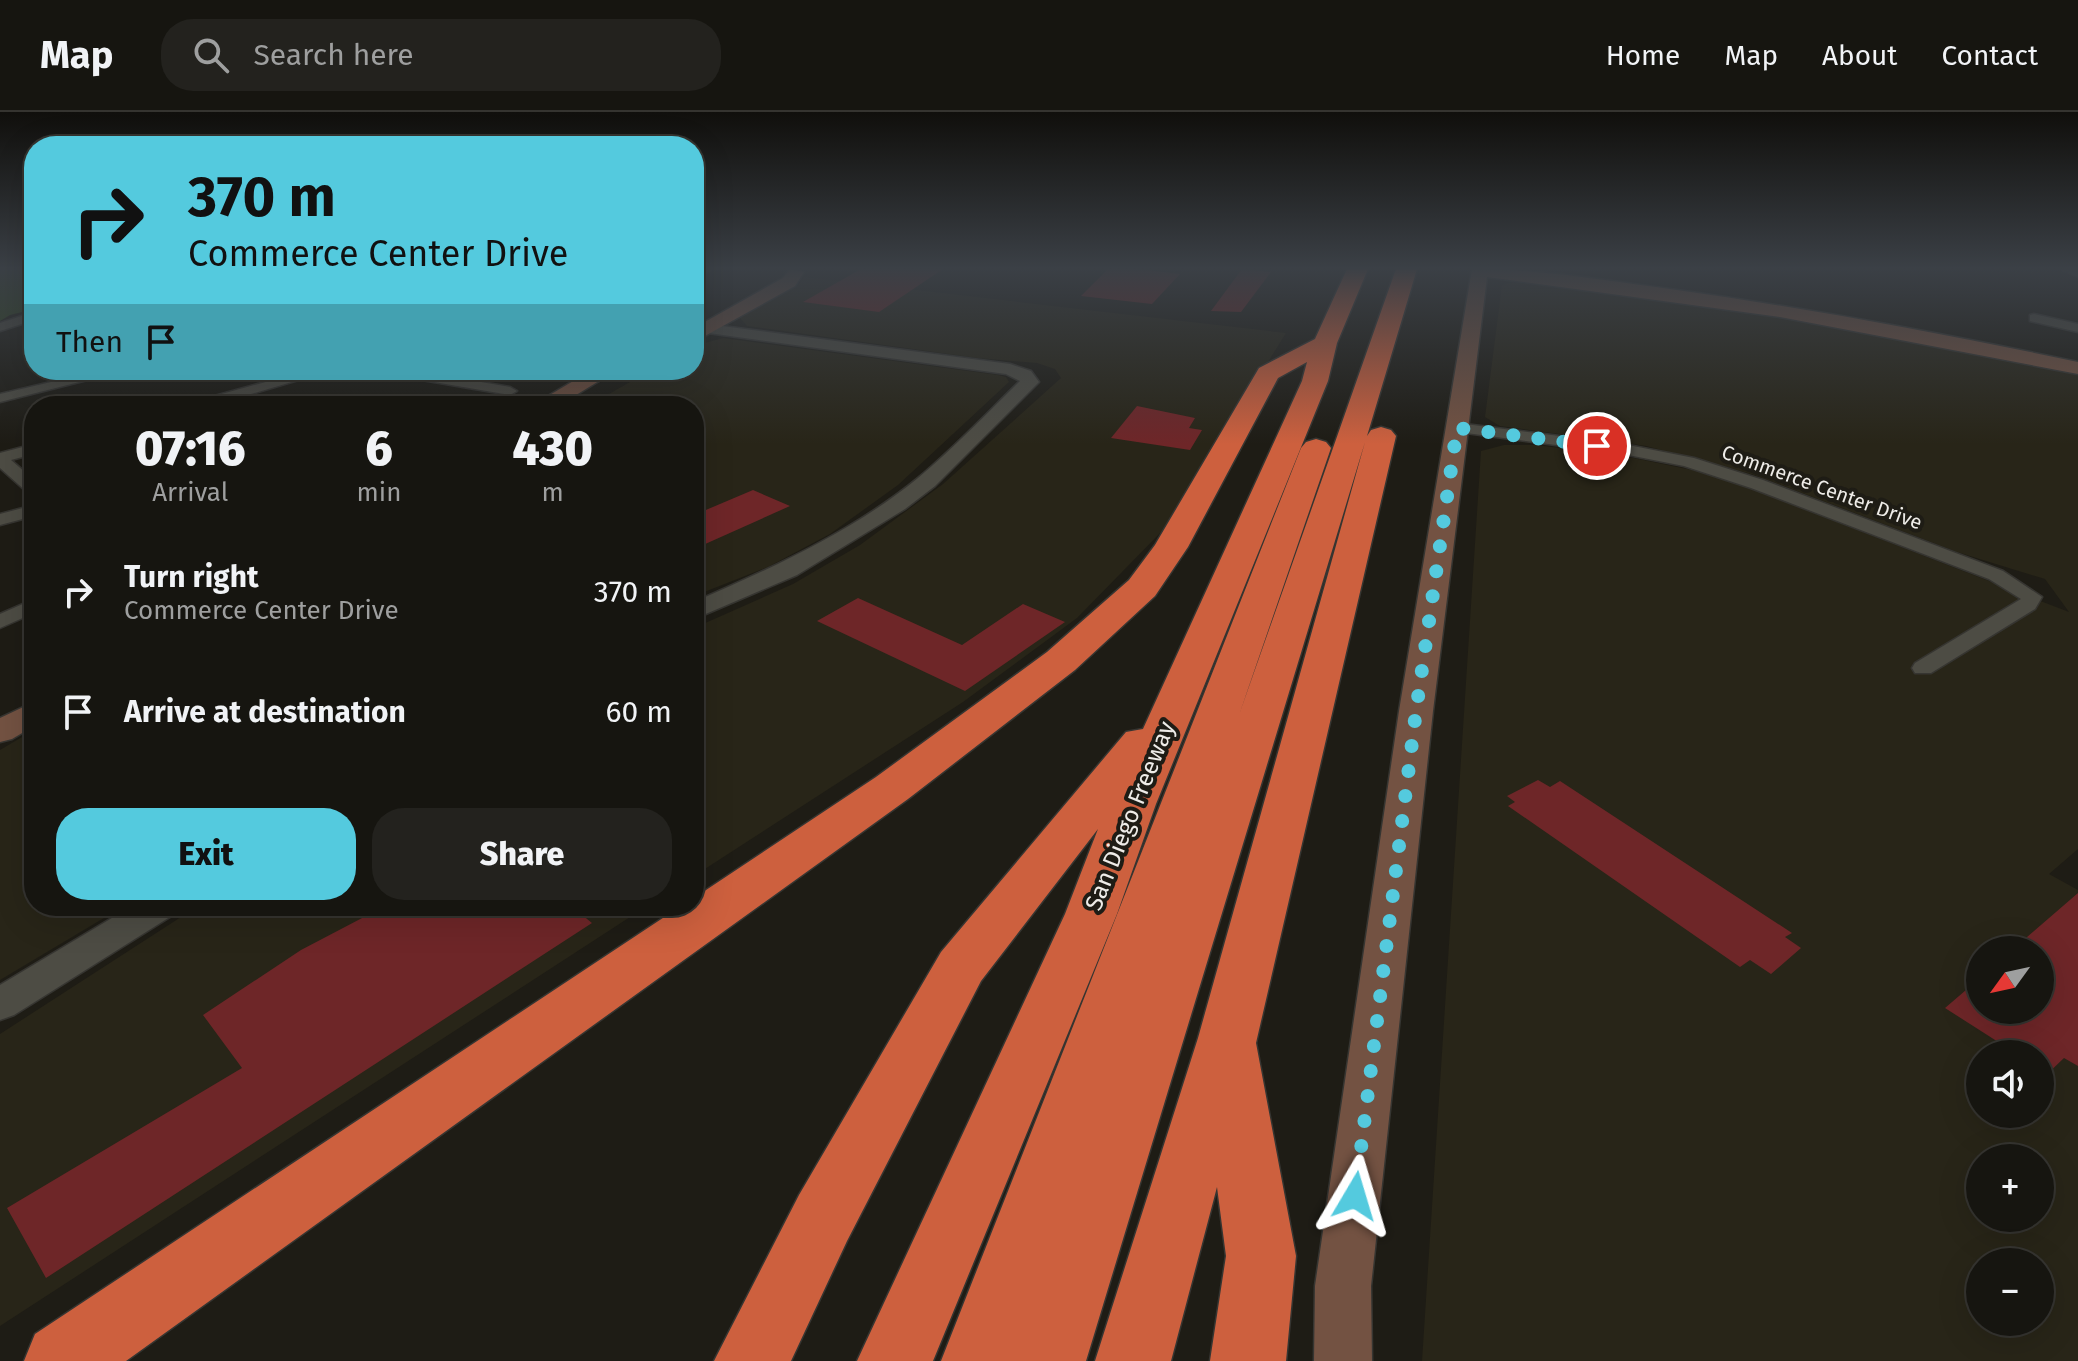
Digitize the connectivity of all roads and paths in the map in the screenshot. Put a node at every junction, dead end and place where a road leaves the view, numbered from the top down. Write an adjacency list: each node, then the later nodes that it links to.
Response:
1 (1332, 327): 8 (highway, San Diego Freeway)
2 (1363, 327): 41 (highway)
3 (1388, 327): 42 (highway)
4 (1410, 327): 37 (highway)
5 (1472, 327): 20 (main road)
6 (1879, 327): 9 (main road)
7 (704, 328): 26 (street)
8 (1325, 343): 31 (highway, San Diego Freeway); 38 (highway)
9 (2078, 368)
10 (77, 380): 19 (street)
11 (290, 380): 16 (street)
12 (446, 380): 15 (street)
13 (600, 380): 17 (main road)
14 (606, 380): 18 (main road)
15 (510, 391)
16 (234, 396)
17 (564, 396)
18 (584, 396)
19 (0, 398)
20 (1457, 428): 29 (street, Commerce Center Drive); 45 (main road)
21 (24, 452): 22 (street)
22 (0, 458): 23 (street)
23 (24, 480)
24 (24, 513): 25 (street)
25 (0, 520)
26 (704, 607)
27 (24, 610): 28 (street)
28 (0, 622)
29 (1923, 668)
30 (24, 693): 32 (main road)
31 (1176, 699): 39 (highway); 40 (highway, San Diego Freeway)
32 (0, 707)
33 (24, 718): 34 (main road)
34 (0, 732)
35 (144, 916): 36 (street)
36 (0, 1004)
37 (1228, 1038): 43 (highway); 44 (highway)
38 (62, 1361)
39 (752, 1361)
40 (895, 1361)
41 (979, 1361)
42 (1048, 1361)
43 (1133, 1361)
44 (1248, 1361)
45 (1343, 1361)

